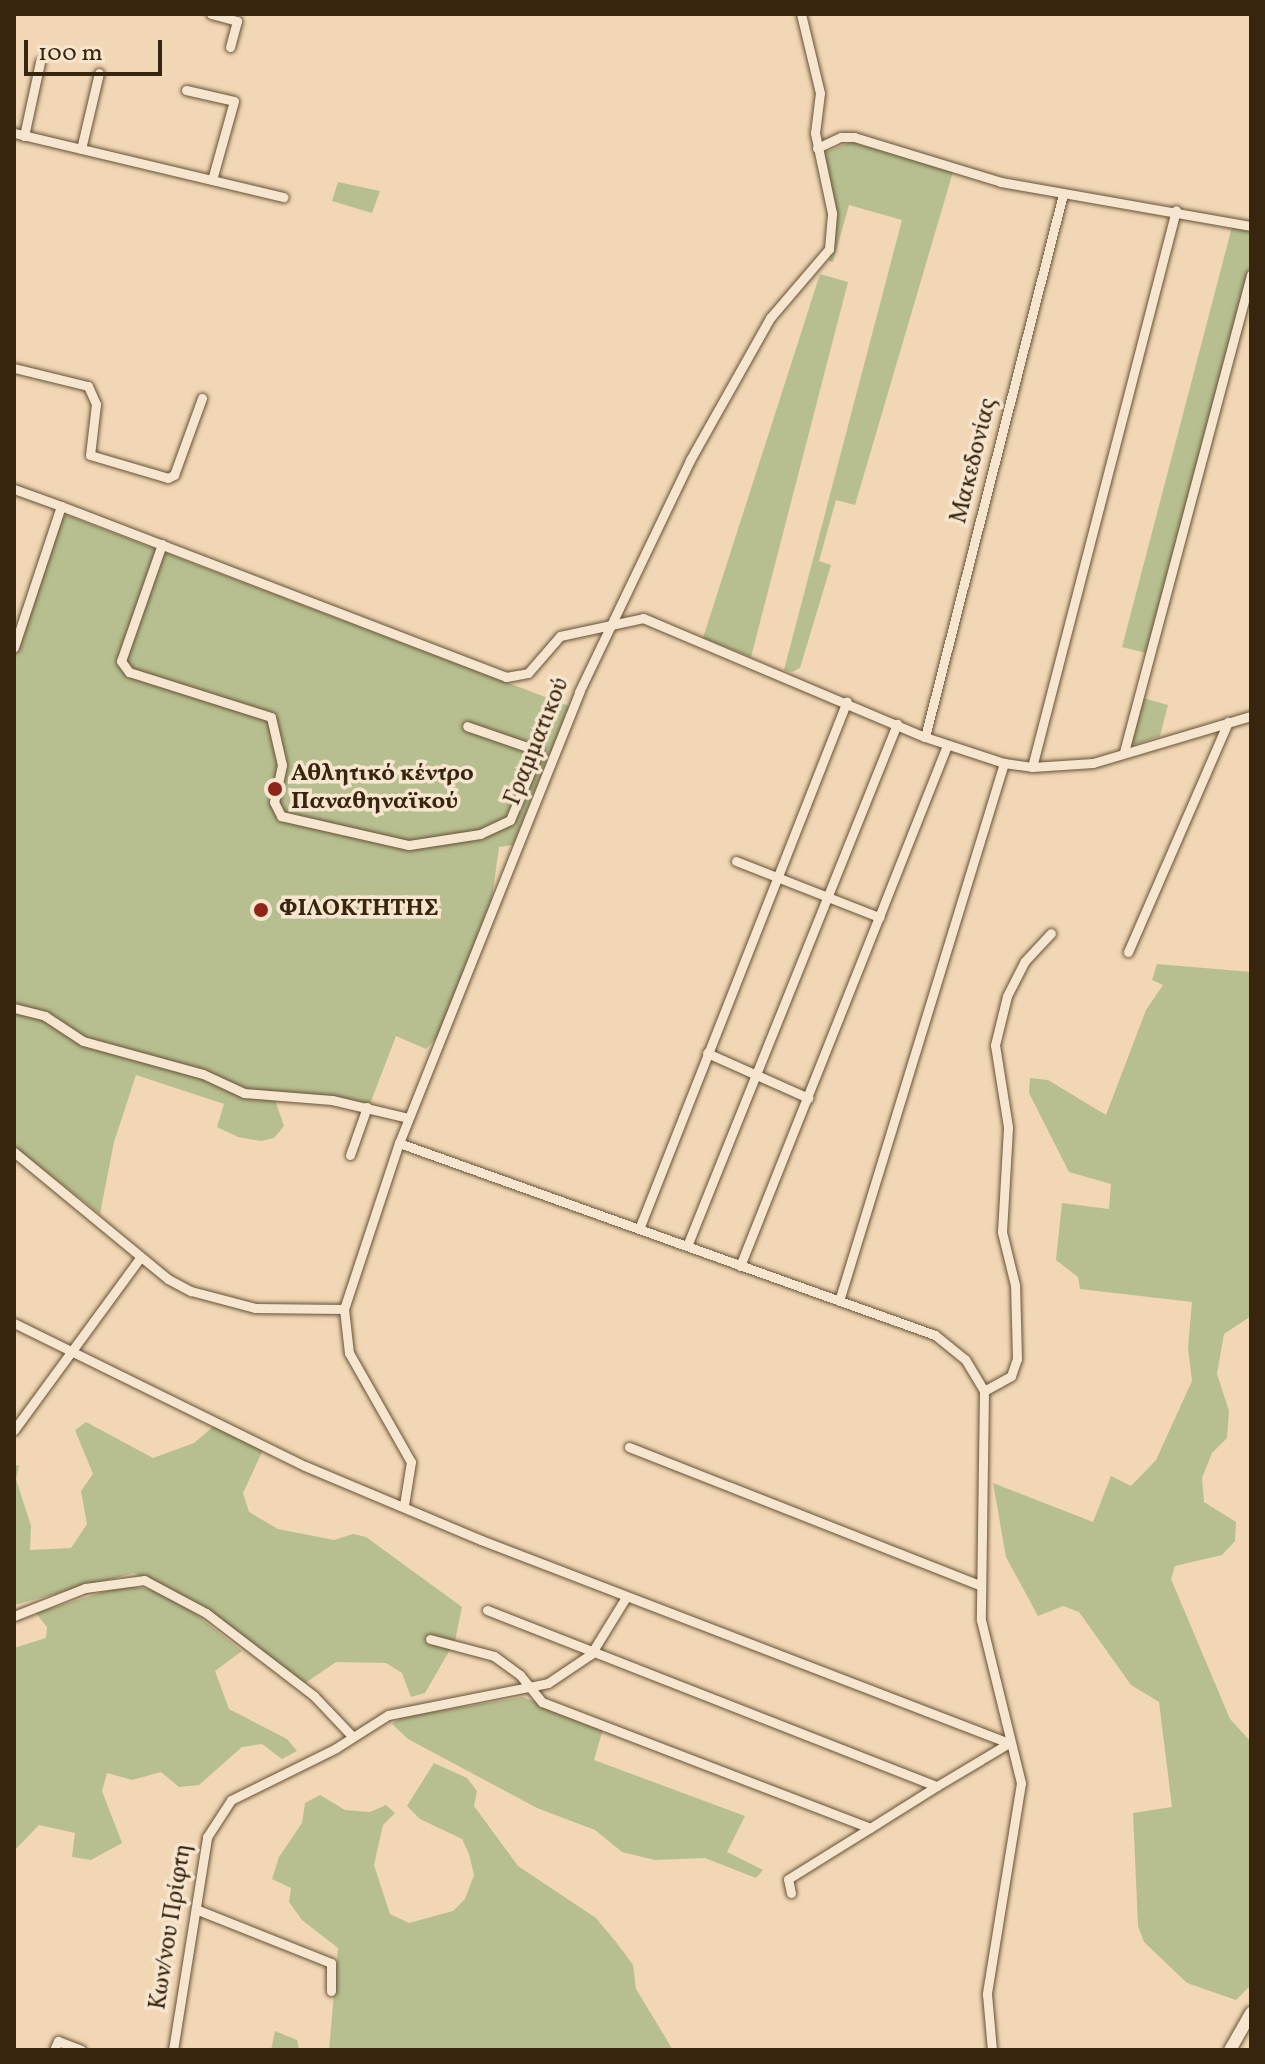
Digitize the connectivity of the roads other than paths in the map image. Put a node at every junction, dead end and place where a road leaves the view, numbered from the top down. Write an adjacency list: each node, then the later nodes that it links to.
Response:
1 (211, 14): 3 (street)
2 (801, 14): 8 (street, Γραμματικού)
3 (230, 47)
4 (40, 62): 7 (street)
5 (99, 73): 9 (street)
6 (186, 90): 10 (street)
7 (19, 134): 9 (street)
8 (817, 148): 11 (street); 21 (street, Γραμματικού)
9 (81, 149): 10 (street)
10 (212, 180): 12 (street)
11 (1063, 194): 13 (street); 28 (street, Μακεδονίας)
12 (283, 197)
13 (1176, 210): 14 (street); 32 (street)
14 (1251, 226)
15 (1251, 275): 30 (street)
16 (14, 368): 17 (street)
17 (202, 398)
18 (14, 489): 19 (street)
19 (61, 506): 20 (street); 22 (street)
20 (162, 544): 21 (street); 27 (street)
21 (613, 621): 23 (street); 44 (street, Γραμματικού)
22 (14, 647)
23 (847, 701): 26 (street); 34 (street)
24 (1251, 716): 25 (street)
25 (1228, 722): 30 (street); 38 (street)
26 (897, 724): 28 (street); 35 (street)
27 (467, 726)
28 (925, 737): 29 (street)
29 (947, 745): 31 (street); 36 (street)
30 (1124, 752): 32 (street)
31 (1004, 763): 32 (street); 52 (street)
32 (1032, 767)
33 (736, 861): 34 (street)
34 (775, 876): 35 (street); 40 (street)
35 (825, 897): 36 (street); 41 (street)
36 (879, 917): 42 (street)
37 (1051, 933): 56 (street)
38 (1128, 952)
39 (14, 1008): 43 (street)
40 (707, 1053): 41 (street); 48 (street)
41 (757, 1075): 42 (street); 49 (street)
42 (808, 1098): 51 (street)
43 (367, 1107): 44 (street); 47 (street)
44 (408, 1118): 45 (street, Γραμματικού)
45 (399, 1143): 48 (street); 53 (street, Γραμματικού)
46 (14, 1152): 50 (street)
47 (350, 1155)
48 (639, 1229): 49 (street)
49 (687, 1246): 51 (street)
50 (140, 1258): 53 (street); 55 (street)
51 (740, 1266): 52 (street)
52 (839, 1301): 56 (street)
53 (344, 1309): 59 (street, Γραμματικού)
54 (14, 1323): 55 (street)
55 (70, 1348): 57 (street); 59 (street)
56 (984, 1391): 60 (street)
57 (14, 1430)
58 (629, 1447): 60 (street)
59 (404, 1505): 61 (street)
60 (981, 1586): 68 (street)
61 (626, 1597): 65 (street, Κων/νου Πρίφτη); 68 (street)
62 (487, 1610): 65 (street)
63 (14, 1616): 67 (street)
64 (430, 1639): 66 (street)
65 (591, 1654): 66 (street, Κων/νου Πρίφτη); 69 (street)
66 (528, 1688): 67 (street, Κων/νου Πρίφτη); 70 (street)
67 (351, 1735): 72 (street, Κων/νου Πρίφτη)
68 (1009, 1743): 69 (street); 78 (street)
69 (937, 1786): 70 (street)
70 (870, 1828): 71 (street)
71 (791, 1893)
72 (198, 1910): 73 (street); 77 (street, Κων/νου Πρίφτη)
73 (331, 1991)
74 (1251, 2013): 79 (street)
75 (54, 2050): 76 (street)
76 (81, 2050)
77 (173, 2050)
78 (992, 2050)
79 (1230, 2050)

